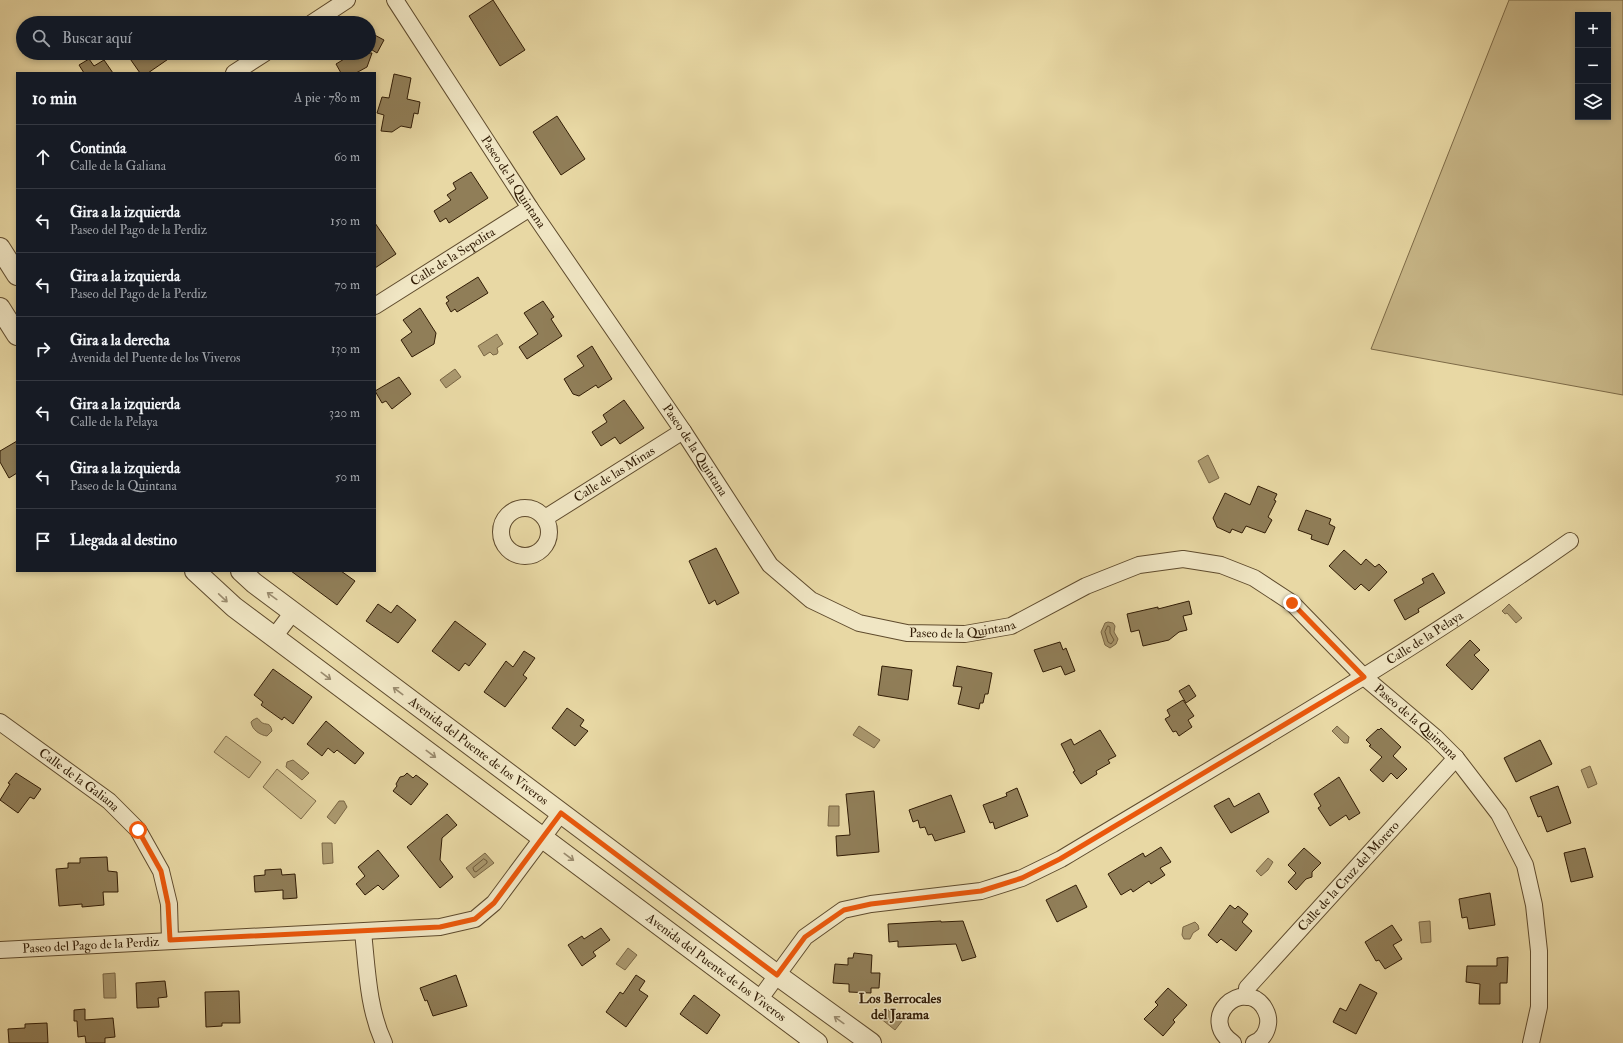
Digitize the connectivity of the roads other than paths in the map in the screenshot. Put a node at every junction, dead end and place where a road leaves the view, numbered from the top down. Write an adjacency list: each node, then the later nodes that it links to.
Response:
1 (347, 0): 3 (street)
2 (395, 0): 6 (street, Paseo de la Quintana)
3 (323, 16)
4 (254, 60): 5 (street)
5 (236, 72)
6 (530, 208): 9 (street, Calle de la Sepolita); 12 (street, Paseo de la Quintana)
7 (1, 250): 8 (street)
8 (16, 273)
9 (376, 305)
10 (0, 308): 11 (street)
11 (16, 332)
12 (683, 431): 13 (street, Calle de las Minas); 19 (street, Paseo de la Quintana)
13 (545, 518)
14 (1570, 541): 19 (street, Calle de la Pelaya)
15 (196, 572): 18 (street, Avenida del Puente de los Viveros, one-way to 18)
16 (242, 572): 17 (street, Avenida del Puente de los Viveros, one-way to 16)
17 (293, 612): 18 (street); 22 (street, Avenida del Puente de los Viveros, one-way to 17)
18 (274, 637): 23 (street, Avenida del Puente de los Viveros, one-way to 23)
19 (1364, 677): 21 (street, Paseo de la Quintana); 27 (street, Calle de la Pelaya)
20 (0, 722): 25 (street, Calle de la Galiana)
21 (1456, 758): 28 (street, Calle de la Cruz del Morero); 35 (street, Paseo de la Quintana)
22 (561, 813): 23 (street, Paseo del Pago de la Perdiz); 27 (street, Avenida del Puente de los Viveros)
23 (543, 838): 24 (street, Paseo del Pago de la Perdiz); 29 (street, Avenida del Puente de los Viveros, one-way to 29)
24 (363, 932): 25 (street, Paseo del Pago de la Perdiz); 30 (street)
25 (170, 940): 26 (street, Paseo del Pago de la Perdiz)
26 (0, 950)
27 (777, 975): 29 (street, Calle de la Pelaya); 32 (street, Avenida del Puente de los Viveros, one-way to 27)
28 (1247, 997): 33 (street); 34 (street)
29 (759, 1000): 31 (street, Avenida del Puente de los Viveros)
30 (384, 1043)
31 (817, 1043)
32 (871, 1043)
33 (1233, 1043)
34 (1254, 1043)
35 (1531, 1043)

